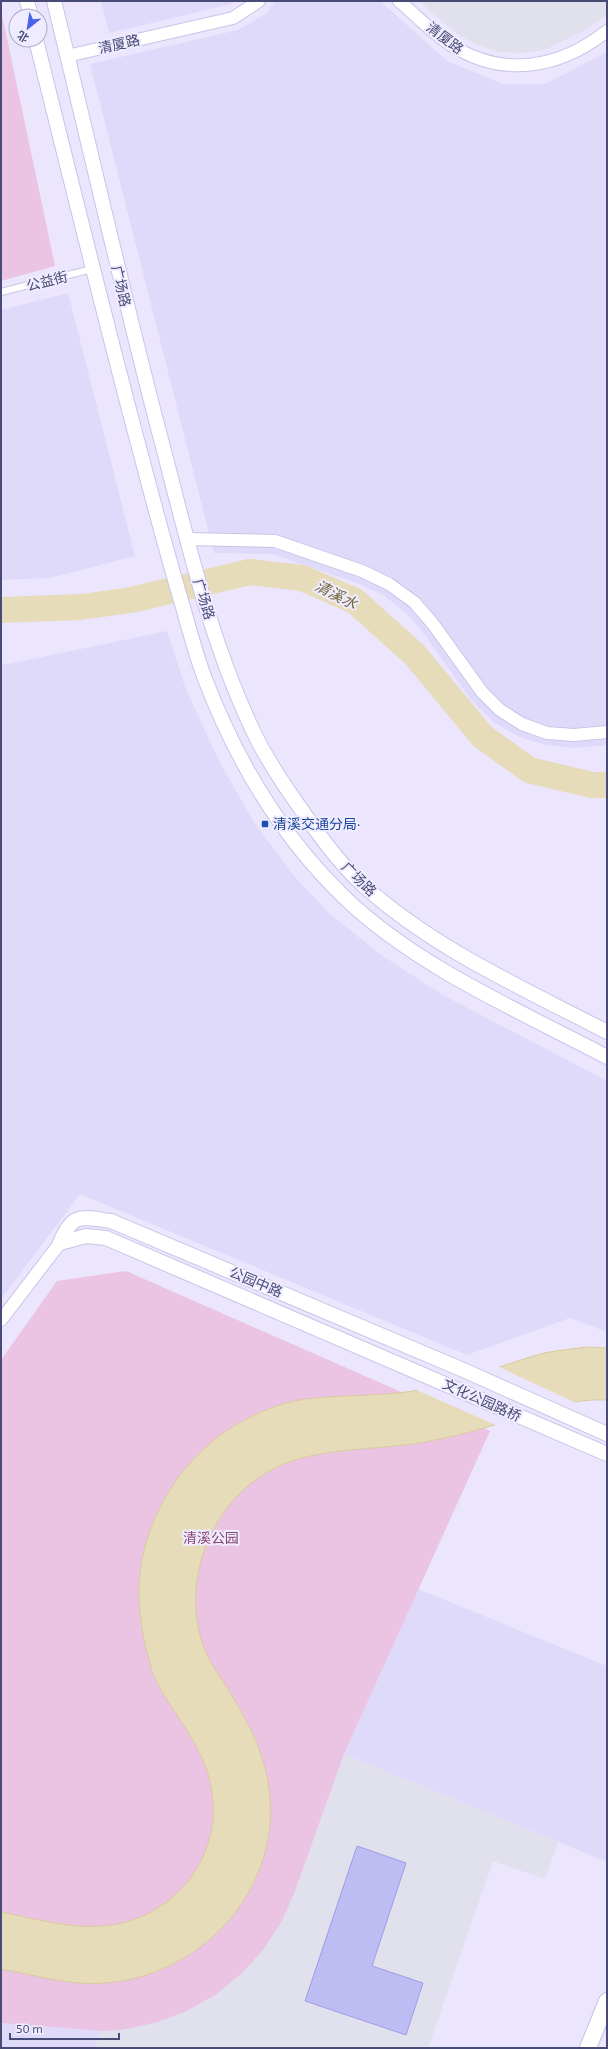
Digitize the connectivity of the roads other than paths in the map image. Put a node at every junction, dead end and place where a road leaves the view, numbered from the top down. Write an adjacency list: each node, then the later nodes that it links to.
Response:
1 (54, 1): 6 (street, 广场路)
2 (259, 1): 6 (street, 清厦路)
3 (399, 1): 4 (street, 清厦路)
4 (607, 31)
5 (38, 48): 7 (street, 广场路)
6 (67, 56): 9 (street, 广场路)
7 (92, 269): 8 (lane, 公益街); 12 (street, 广场路)
8 (1, 292)
9 (188, 542): 10 (street); 11 (street, 广场路)
10 (607, 732)
11 (607, 1032)
12 (607, 1057)
13 (60, 1243): 14 (street, 公园中路); 15 (street, 公园中路); 16 (street, 公园中路)
14 (1, 1320)
15 (461, 1369): 17 (street, 文化公园路桥)
16 (430, 1377): 18 (street, 文化公园路桥)
17 (607, 1434)
18 (607, 1454)
19 (607, 2001): 20 (main road)
20 (588, 2048)

